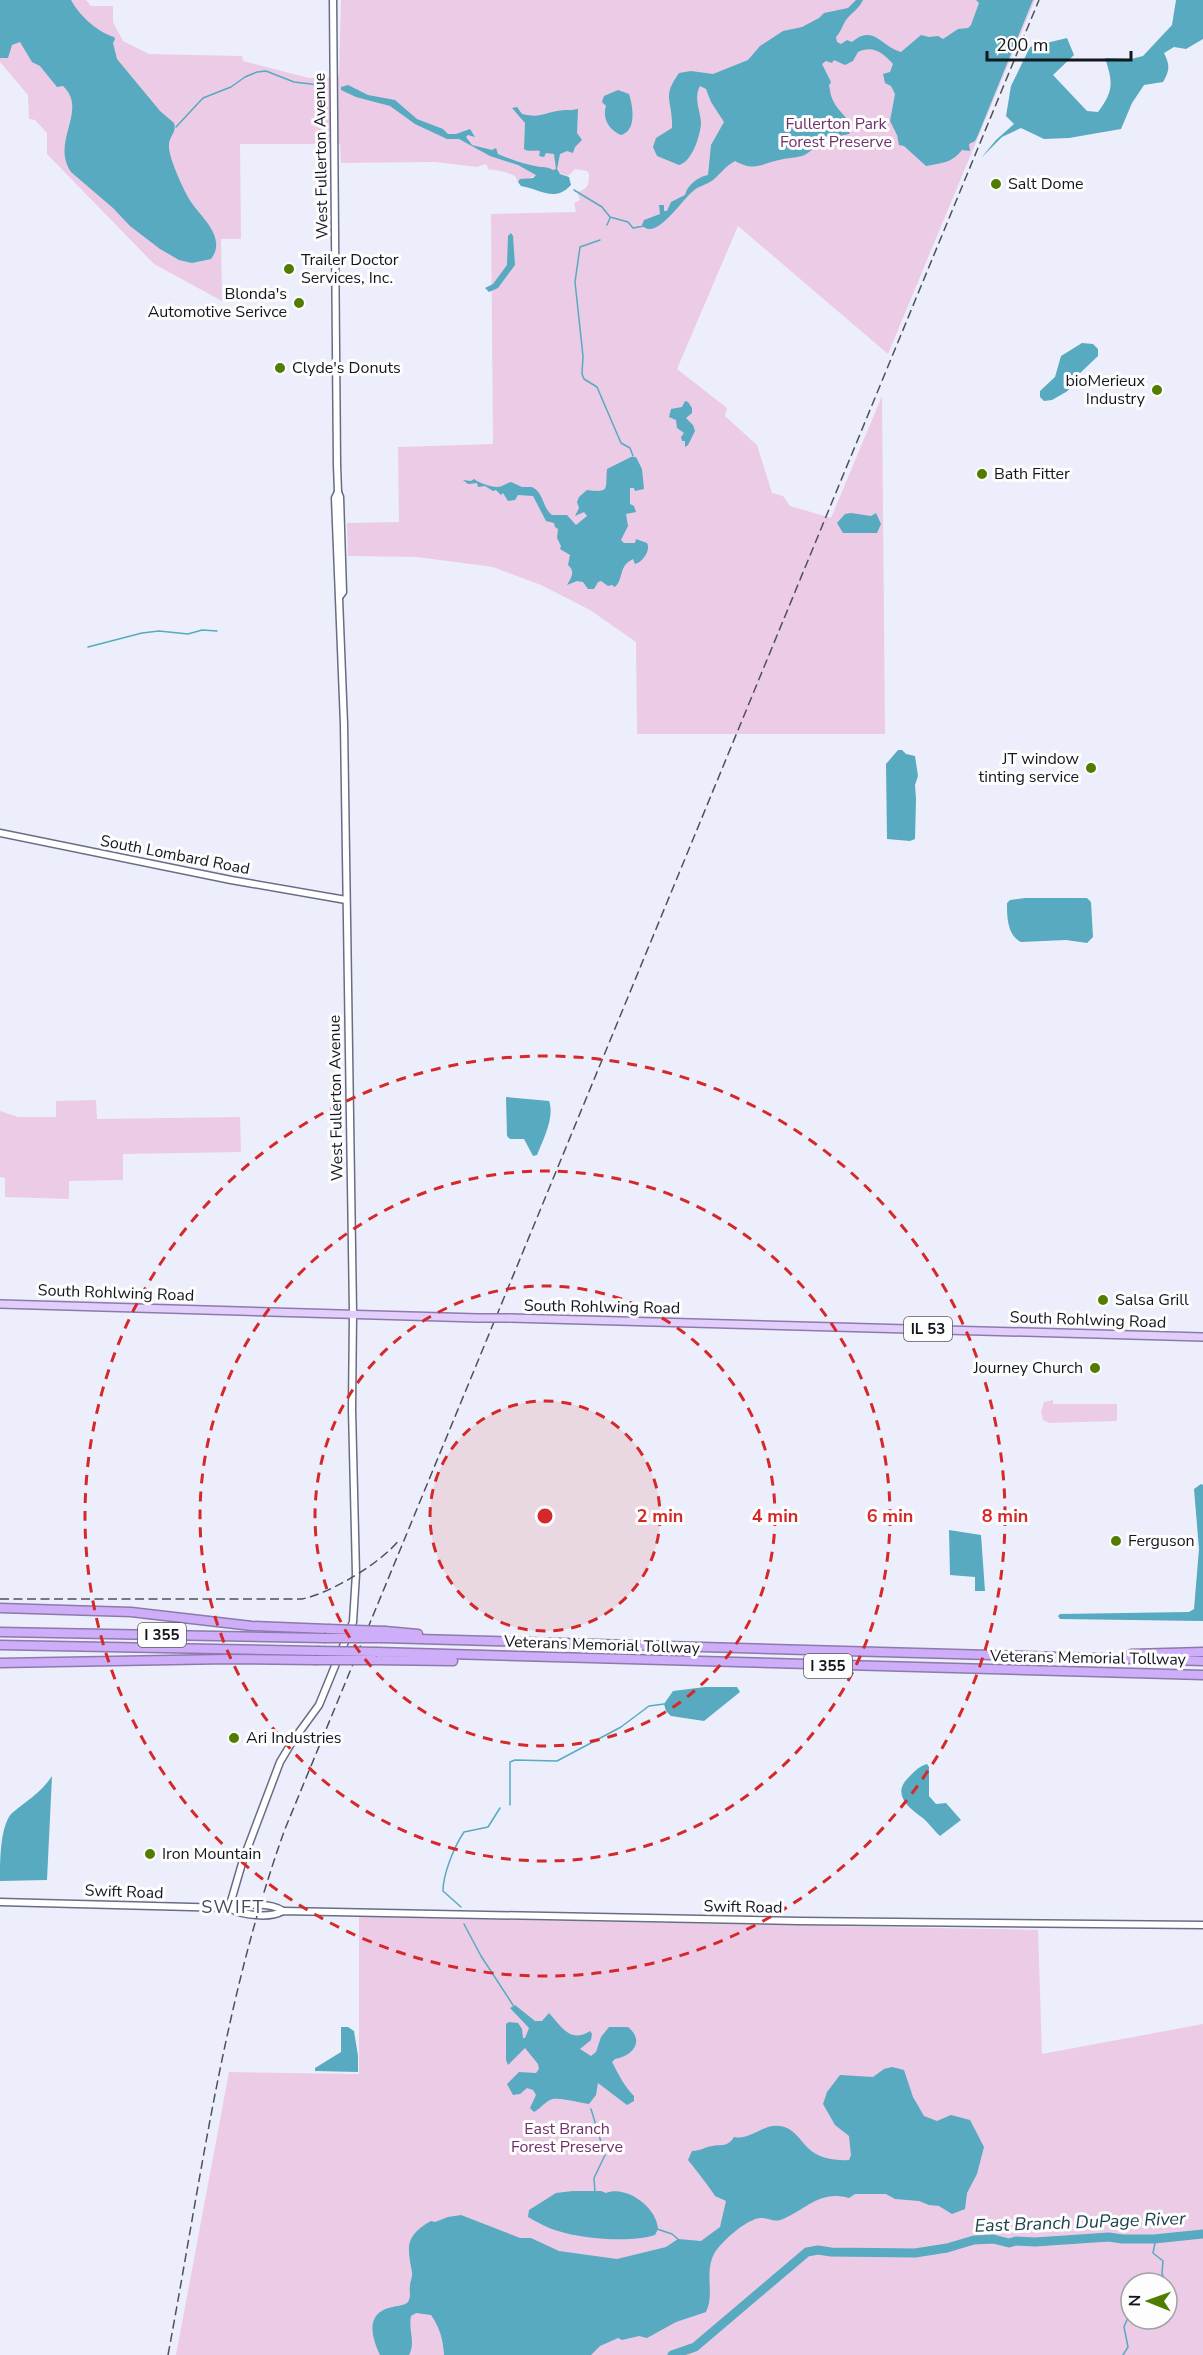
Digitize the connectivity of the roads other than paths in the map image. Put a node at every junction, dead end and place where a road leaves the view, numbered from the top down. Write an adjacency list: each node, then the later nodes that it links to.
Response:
1 (333, 0): 3 (street, West Fullerton Avenue)
2 (0, 833): 3 (street, South Lombard Road)
3 (346, 900): 5 (street, West Fullerton Avenue)
4 (0, 1304): 5 (main road, South Rohlwing Road / IL 53)
5 (353, 1313): 6 (main road, South Rohlwing Road / IL 53, bridge); 20 (street, West Fullerton Avenue)
6 (1203, 1337)
7 (0, 1608): 9 (highway)
8 (0, 1632): 9 (highway, Veterans Memorial Tollway / I 355)
9 (326, 1634): 13 (highway, Veterans Memorial Tollway / I 355, bridge)
10 (0, 1645): 12 (highway, Veterans Memorial Tollway / I 355, bridge)
11 (1203, 1653): 13 (highway)
12 (376, 1656): 15 (highway, bridge); 16 (highway, Veterans Memorial Tollway / I 355)
13 (1056, 1657): 14 (highway, Veterans Memorial Tollway / I 355)
14 (1203, 1661)
15 (0, 1663)
16 (1144, 1674): 17 (highway, Veterans Memorial Tollway / I 355); 18 (highway)
17 (1203, 1675)
18 (1203, 1682)
19 (0, 1902): 20 (street, Swift Road)
20 (229, 1908): 21 (street, Swift Road)
21 (1203, 1925)

